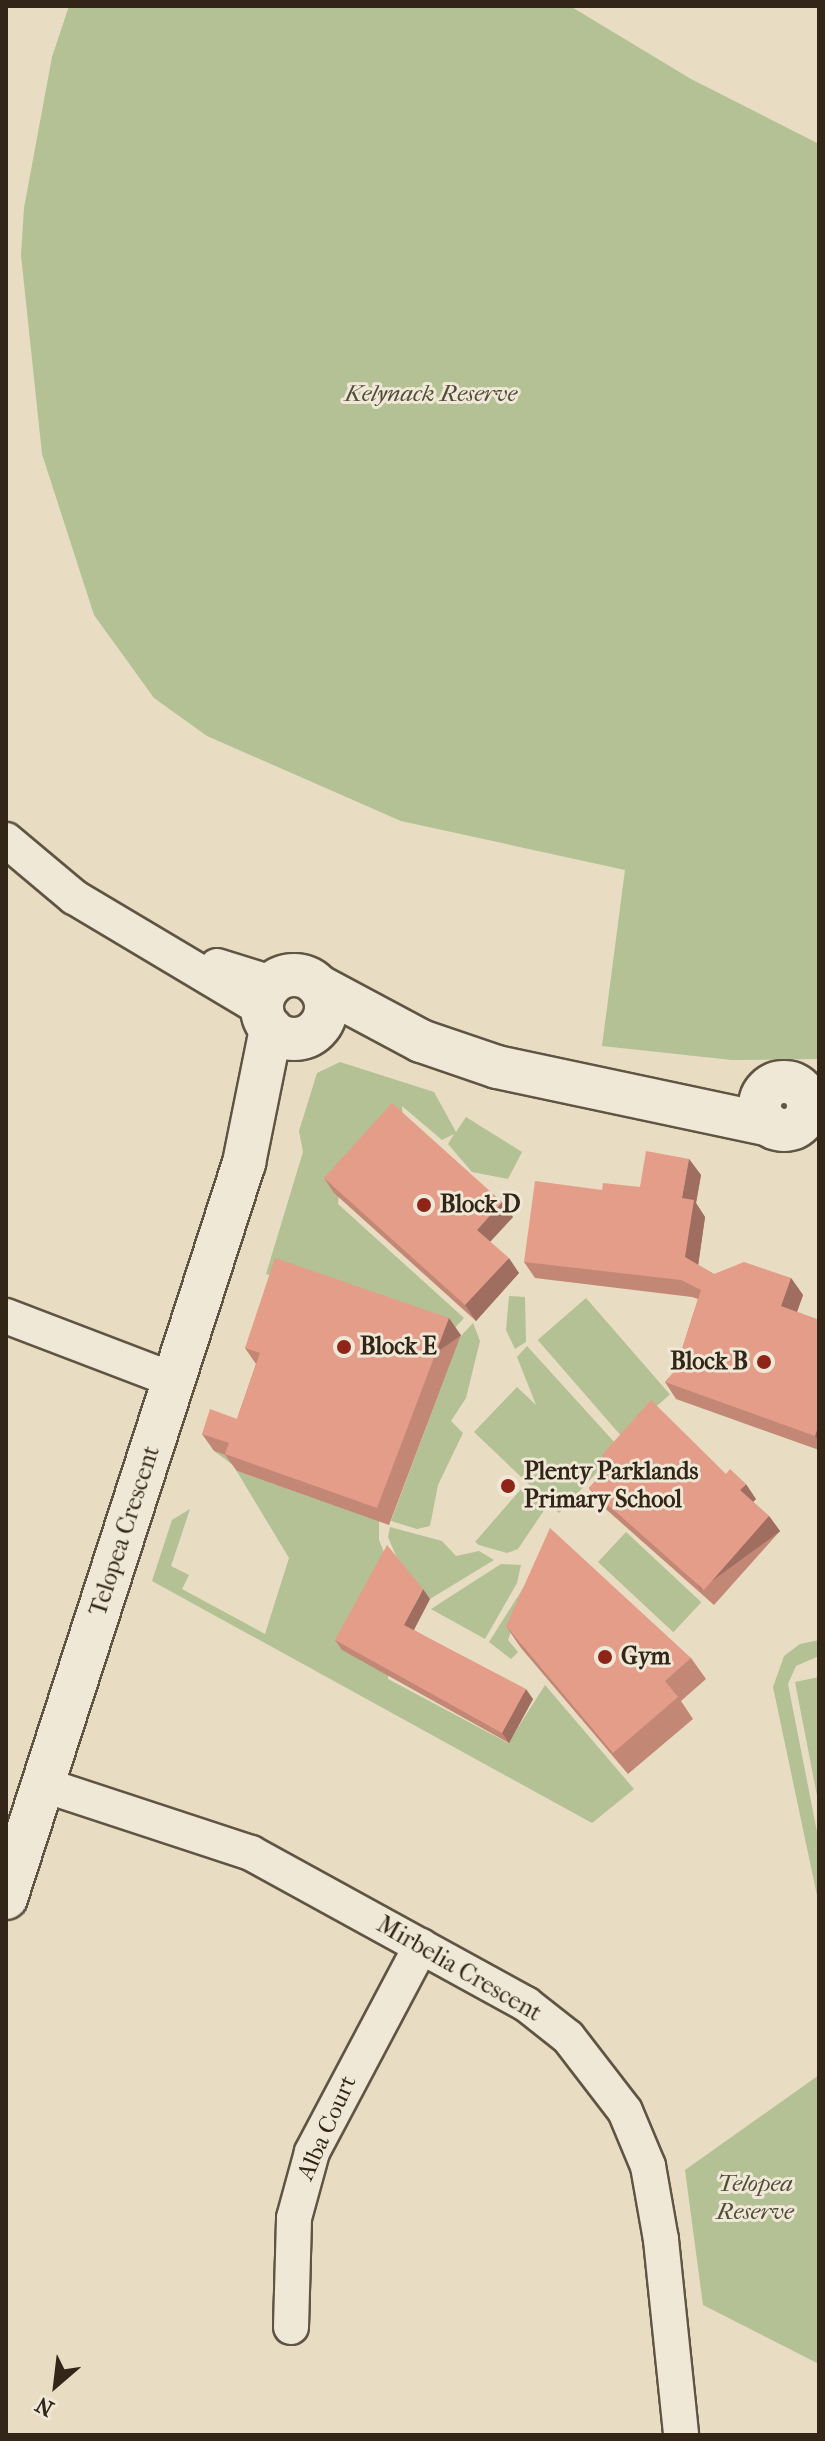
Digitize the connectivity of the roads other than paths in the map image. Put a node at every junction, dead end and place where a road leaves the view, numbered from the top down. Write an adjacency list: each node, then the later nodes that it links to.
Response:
1 (6, 840): 2 (street)
2 (285, 1018): 3 (street); 3 (street, Telopea Crescent); 6 (street, Telopea Crescent)
3 (421, 1041): 4 (street)
4 (796, 1106)
5 (6, 1316): 6 (street)
6 (177, 1371): 7 (street, Telopea Crescent)
7 (44, 1785): 8 (street, Telopea Crescent); 9 (street, Mirbelia Crescent)
8 (6, 1898)
9 (421, 1946): 10 (street, Alba Court); 11 (street, Mirbelia Crescent)
10 (291, 2327)
11 (681, 2435)

